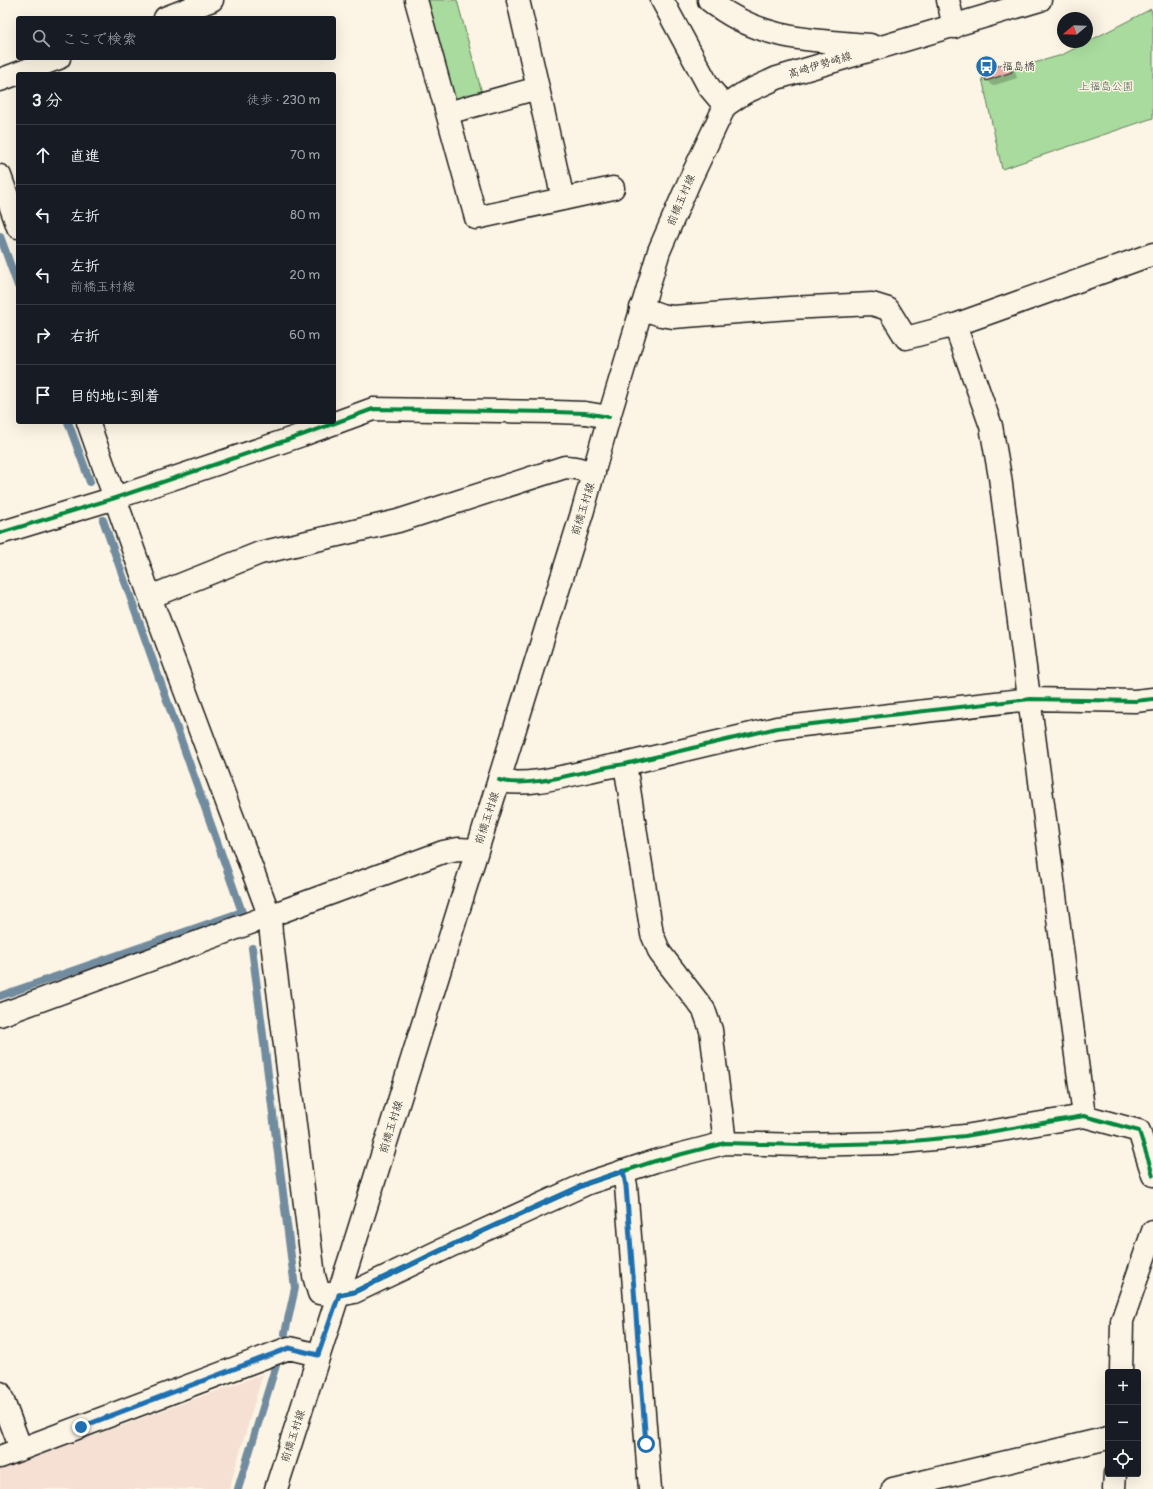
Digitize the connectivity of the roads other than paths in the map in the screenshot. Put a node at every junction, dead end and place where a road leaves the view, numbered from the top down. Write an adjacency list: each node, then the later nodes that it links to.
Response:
1 (212, 0): 8 (street)
2 (416, 0): 17 (street)
3 (518, 0): 15 (street)
4 (662, 0): 16 (street)
5 (709, 0): 10 (street)
6 (948, 0): 9 (street)
7 (1040, 0): 9 (street, 高崎伊勢崎線)
8 (169, 16)
9 (954, 27): 10 (street, 高崎伊勢崎線)
10 (881, 46): 16 (street, 高崎伊勢崎線)
11 (54, 60): 12 (street)
12 (21, 72)
13 (16, 74): 14 (street)
14 (0, 80)
15 (538, 88): 17 (street); 20 (street)
16 (725, 106): 23 (street, 前橋玉村線)
17 (447, 113): 20 (street)
18 (0, 176): 21 (street)
19 (613, 188): 20 (street)
20 (563, 199)
21 (16, 220)
22 (1153, 254): 24 (street)
23 (641, 308): 24 (street); 25 (street, 前橋玉村線)
24 (956, 325): 33 (street)
25 (608, 417): 26 (street); 29 (street, 前橋玉村線)
26 (336, 423)
27 (89, 424): 30 (street)
28 (332, 424): 30 (street)
29 (594, 473): 32 (street); 36 (street, 前橋玉村線)
30 (115, 498): 31 (street); 32 (street)
31 (0, 533)
32 (150, 597): 38 (street)
33 (1030, 699): 34 (street); 35 (street); 40 (street)
34 (1153, 699)
35 (625, 764): 36 (street); 41 (street)
36 (499, 780): 37 (street, 前橋玉村線)
37 (476, 850): 38 (street); 45 (street, 前橋玉村線)
38 (270, 917): 39 (street); 45 (street)
39 (0, 1015)
40 (1084, 1116): 41 (street); 43 (street)
41 (725, 1144): 42 (street)
42 (623, 1171): 45 (street); 54 (street)
43 (1153, 1175)
44 (1153, 1231): 47 (street)
45 (339, 1295): 46 (street, 前橋玉村線)
46 (318, 1355): 50 (street); 53 (street, 前橋玉村線)
47 (1121, 1369)
48 (0, 1393): 50 (street)
49 (1105, 1439): 55 (street)
50 (21, 1449): 51 (street)
51 (0, 1457)
52 (1115, 1477): 56 (street)
53 (276, 1489)
54 (650, 1489)
55 (893, 1489)
56 (1114, 1489)

